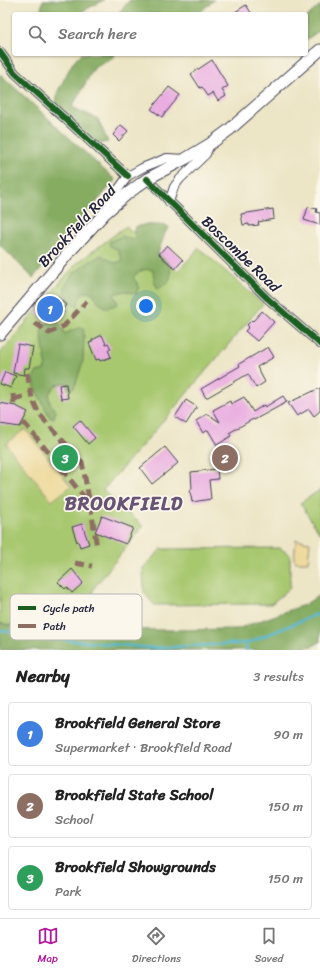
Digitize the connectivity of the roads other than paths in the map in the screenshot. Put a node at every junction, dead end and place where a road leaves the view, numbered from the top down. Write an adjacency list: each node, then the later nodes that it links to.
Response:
1 (320, 50): 3 (main road, Brookfield Road)
2 (0, 52): 5 (street)
3 (210, 144): 4 (main road, Brookfield Road); 7 (street)
4 (185, 159): 5 (street); 6 (main road, Brookfield Road)
5 (128, 176): 8 (street)
6 (147, 179): 7 (street, Boscombe Road); 8 (main road, Brookfield Road)
7 (169, 202): 10 (street, Boscombe Road)
8 (105, 213): 9 (main road, Brookfield Road)
9 (0, 334)
10 (320, 344)

